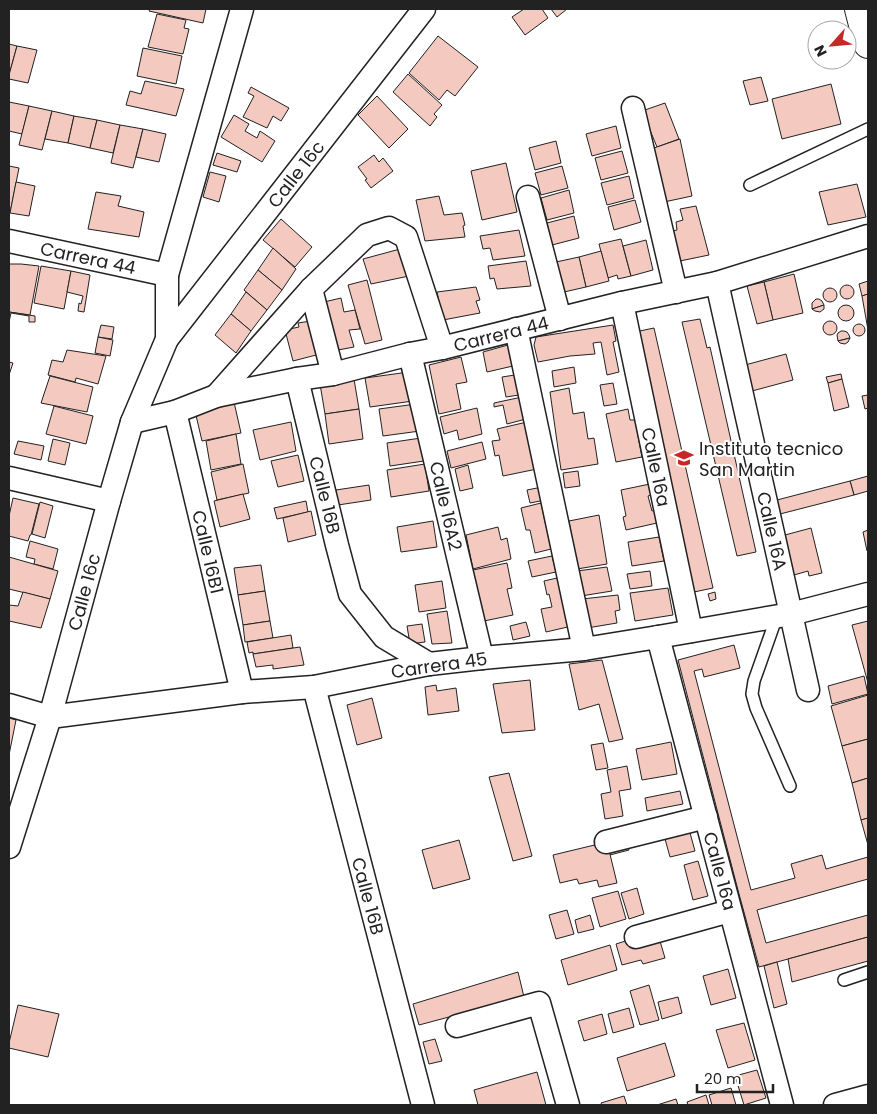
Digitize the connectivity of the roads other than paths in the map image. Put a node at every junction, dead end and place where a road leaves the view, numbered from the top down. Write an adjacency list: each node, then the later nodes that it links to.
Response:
1 (242, 9): 11 (street, Calle 16c)
2 (424, 9): 18 (street, Calle 16c)
3 (859, 9): 4 (highway)
4 (868, 39)
5 (633, 108): 14 (street)
6 (868, 129): 7 (lane)
7 (750, 185)
8 (528, 197): 16 (street)
9 (868, 236): 12 (street, Carrera 44)
10 (9, 241): 11 (street, Carrera 44)
11 (167, 275): 18 (street, Calle 16c)
12 (717, 283): 14 (street, Carrera 44); 29 (street, Calle 16A)
13 (310, 289): 19 (street); 21 (street); 23 (street)
14 (676, 292): 15 (street, Carrera 44)
15 (622, 303): 16 (street, Carrera 44); 30 (street, Calle 16a)
16 (560, 319): 17 (street, Carrera 44)
17 (516, 329): 19 (street, Carrera 44); 32 (street)
18 (167, 340): 25 (street, Calle 16c)
19 (442, 348): 20 (street, Carrera 44)
20 (410, 354): 21 (street, Carrera 44); 33 (street, Calle 16A2)
21 (333, 374): 22 (street, Carrera 44)
22 (297, 379): 23 (street, Carrera 44); 34 (street, Calle 16B)
23 (216, 396): 24 (street, Carrera 44)
24 (175, 412): 25 (street, Carrera 44); 37 (street, Calle 16B1)
25 (132, 422): 27 (street, Calle 16c)
26 (9, 478): 27 (street)
27 (109, 501): 39 (street, Calle 16c)
28 (868, 594): 29 (street, Carrera 45)
29 (784, 615): 30 (street, Carrera 45); 36 (street, Calle 16A); 40 (lane)
30 (691, 631): 31 (street, Carrera 45)
31 (658, 637): 32 (street, Carrera 45); 41 (street, Calle 16a)
32 (584, 649): 33 (street, Carrera 45)
33 (482, 658): 34 (street, Carrera 45)
34 (429, 664): 35 (street, Carrera 45)
35 (314, 687): 37 (street, Carrera 45); 50 (street, Calle 16B)
36 (808, 690)
37 (242, 692): 39 (street, Carrera 45)
38 (9, 705): 39 (street, Carrera 45)
39 (50, 717): 43 (street, Calle 16c)
40 (790, 786)
41 (706, 817): 42 (street); 44 (street, Calle 16a)
42 (606, 842)
43 (9, 847)
44 (730, 911): 45 (street); 52 (street, Calle 16a)
45 (636, 937)
46 (868, 972): 47 (lane)
47 (844, 980)
48 (457, 1026): 51 (street)
49 (868, 1096): 53 (street)
50 (423, 1105)
51 (568, 1105)
52 (782, 1105)
53 (835, 1105)

